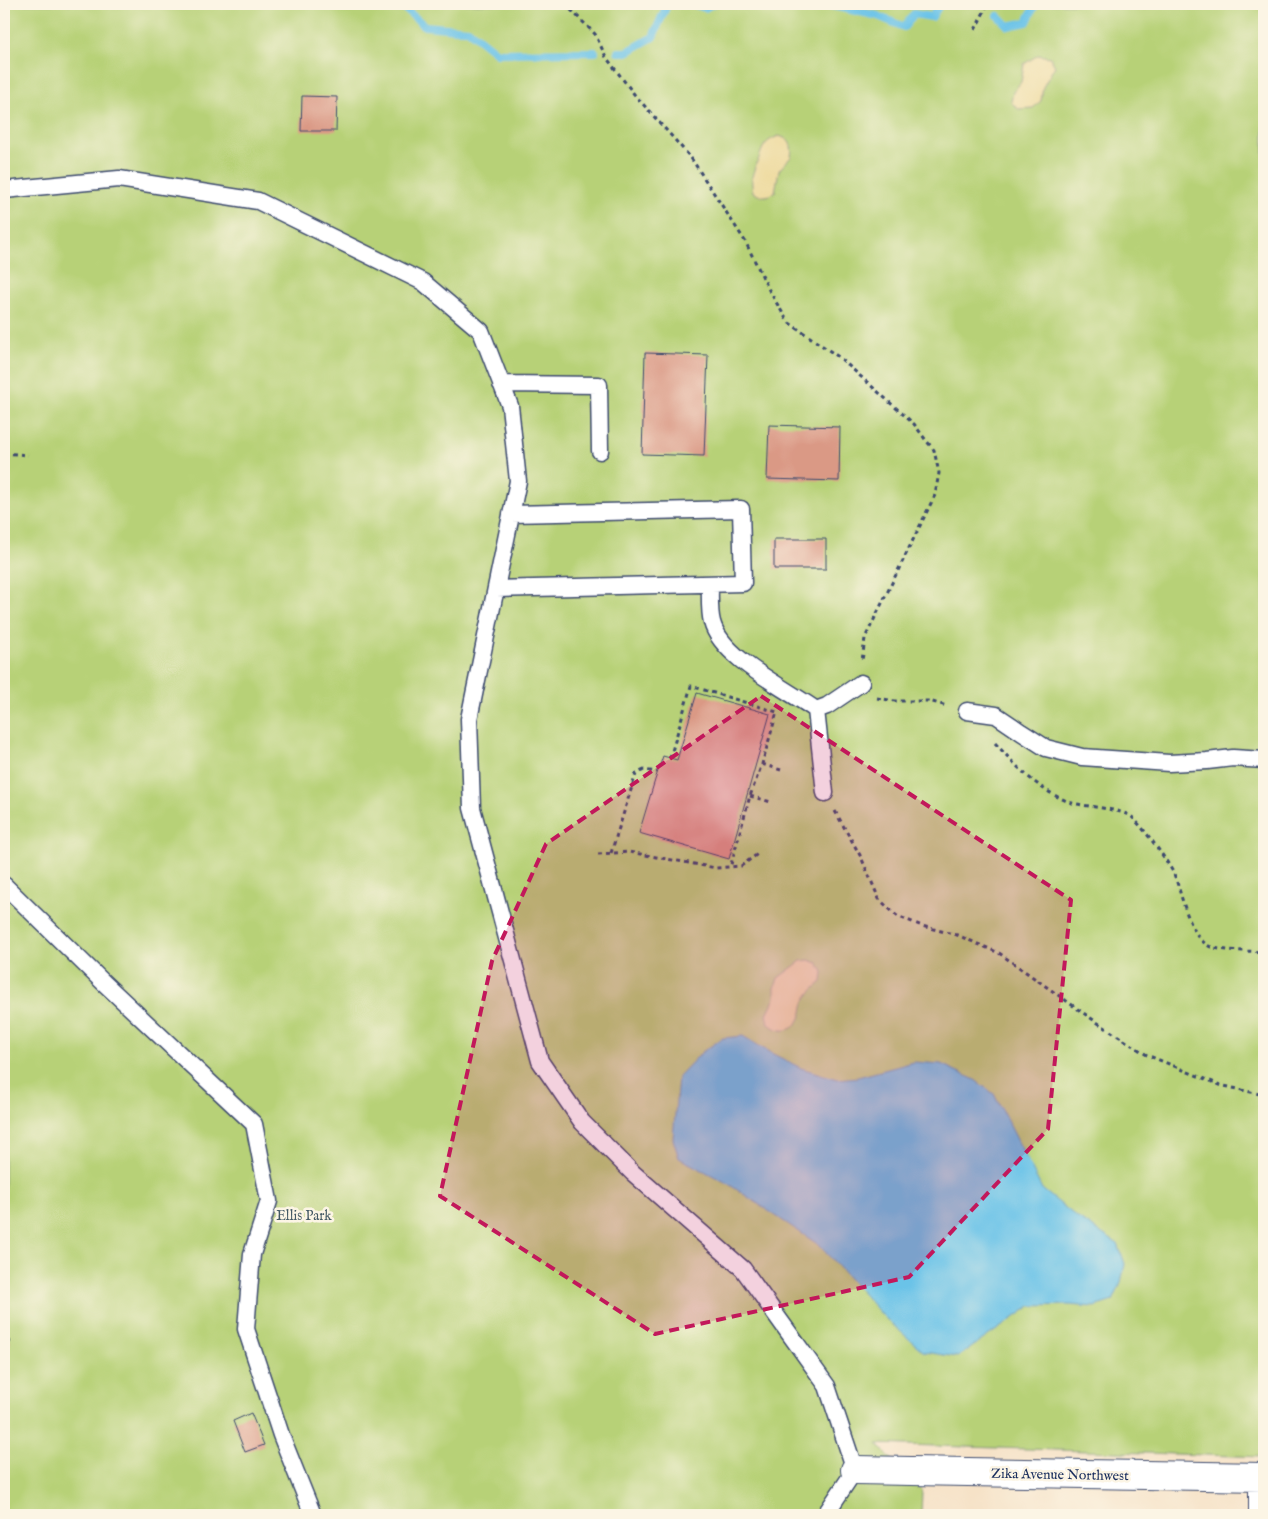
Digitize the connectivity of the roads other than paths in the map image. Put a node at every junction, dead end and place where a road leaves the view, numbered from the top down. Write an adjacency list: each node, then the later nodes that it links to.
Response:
1 (4, 190): 2 (lane)
2 (501, 384): 3 (lane); 4 (lane)
3 (600, 451)
4 (511, 514): 5 (lane); 6 (lane)
5 (710, 584): 6 (lane); 8 (lane)
6 (496, 589): 13 (lane)
7 (861, 683): 8 (lane)
8 (816, 710): 11 (lane)
9 (967, 710): 10 (lane)
10 (1264, 760)
11 (825, 793)
12 (4, 884): 15 (lane)
13 (855, 1470): 14 (street, Zika Avenue Northwest); 16 (lane)
14 (1264, 1477): 17 (street)
15 (313, 1515)
16 (825, 1515)
17 (1263, 1515)

